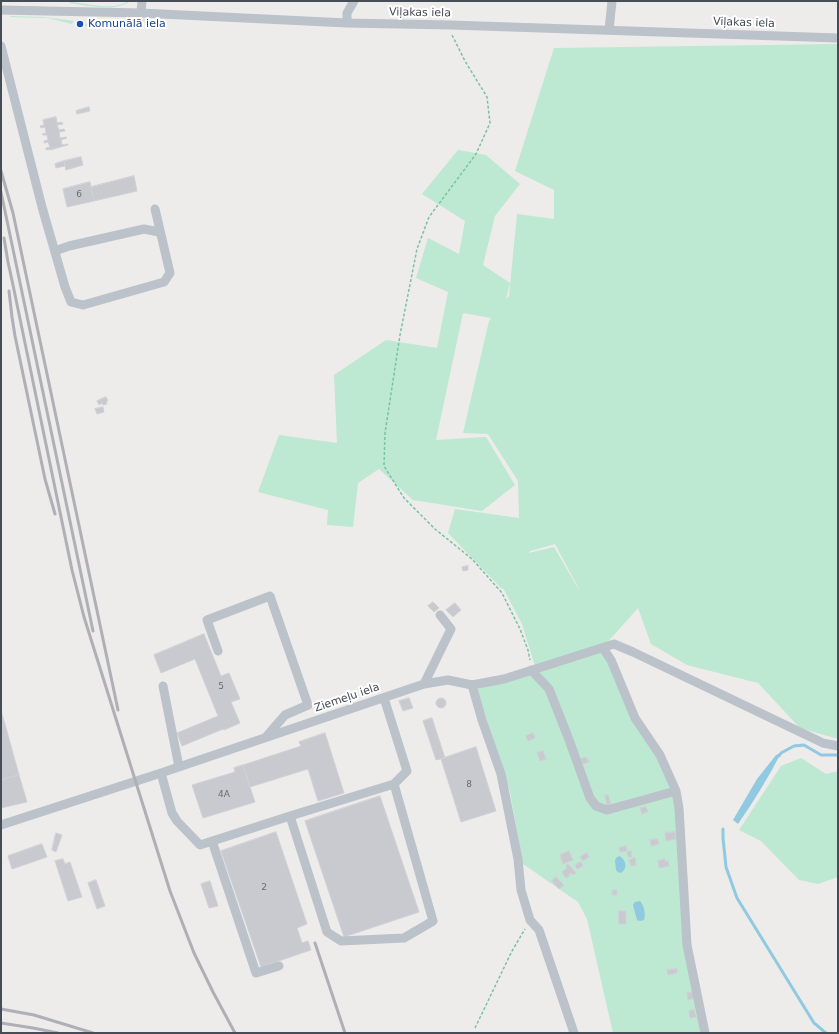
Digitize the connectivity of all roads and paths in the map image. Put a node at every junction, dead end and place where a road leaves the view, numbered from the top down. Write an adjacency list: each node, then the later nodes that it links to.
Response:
1 (142, 1): 6 (street)
2 (354, 1): 7 (street)
3 (612, 1): 9 (street)
4 (14, 6): 5 (street, Viļakas iela); 6 (street, Viļakas iela)
5 (1, 10)
6 (142, 13): 7 (street, Viļakas iela)
7 (347, 23): 8 (street, Viļakas iela)
8 (450, 25): 9 (street, Viļakas iela); 18 (path)
9 (609, 30): 10 (street, Viļakas iela)
10 (838, 38)
11 (1, 46): 14 (street)
12 (155, 209): 13 (street)
13 (159, 232): 14 (street); 14 (street)
14 (55, 251)
15 (440, 615): 19 (street)
16 (602, 648): 18 (street); 24 (street); 28 (street)
17 (218, 651): 23 (street)
18 (531, 670): 20 (street); 28 (street)
19 (424, 684): 20 (street, Ziemeļu iela); 22 (street, Ziemeļu iela)
20 (472, 685): 32 (street)
21 (163, 686): 25 (street)
22 (384, 698): 23 (street, Ziemeļu iela); 27 (street)
23 (265, 738): 25 (street, Ziemeļu iela)
24 (838, 746)
25 (179, 767): 26 (street, Ziemeļu iela)
26 (161, 773): 30 (street, Ziemeļu iela); 31 (street)
27 (394, 784): 29 (street); 29 (street)
28 (676, 791): 36 (street)
29 (290, 816): 31 (street)
30 (1, 825)
31 (212, 841): 33 (street)
32 (530, 920): 34 (path); 35 (street)
33 (279, 966)
34 (475, 1028)
35 (574, 1033)
36 (705, 1033)

